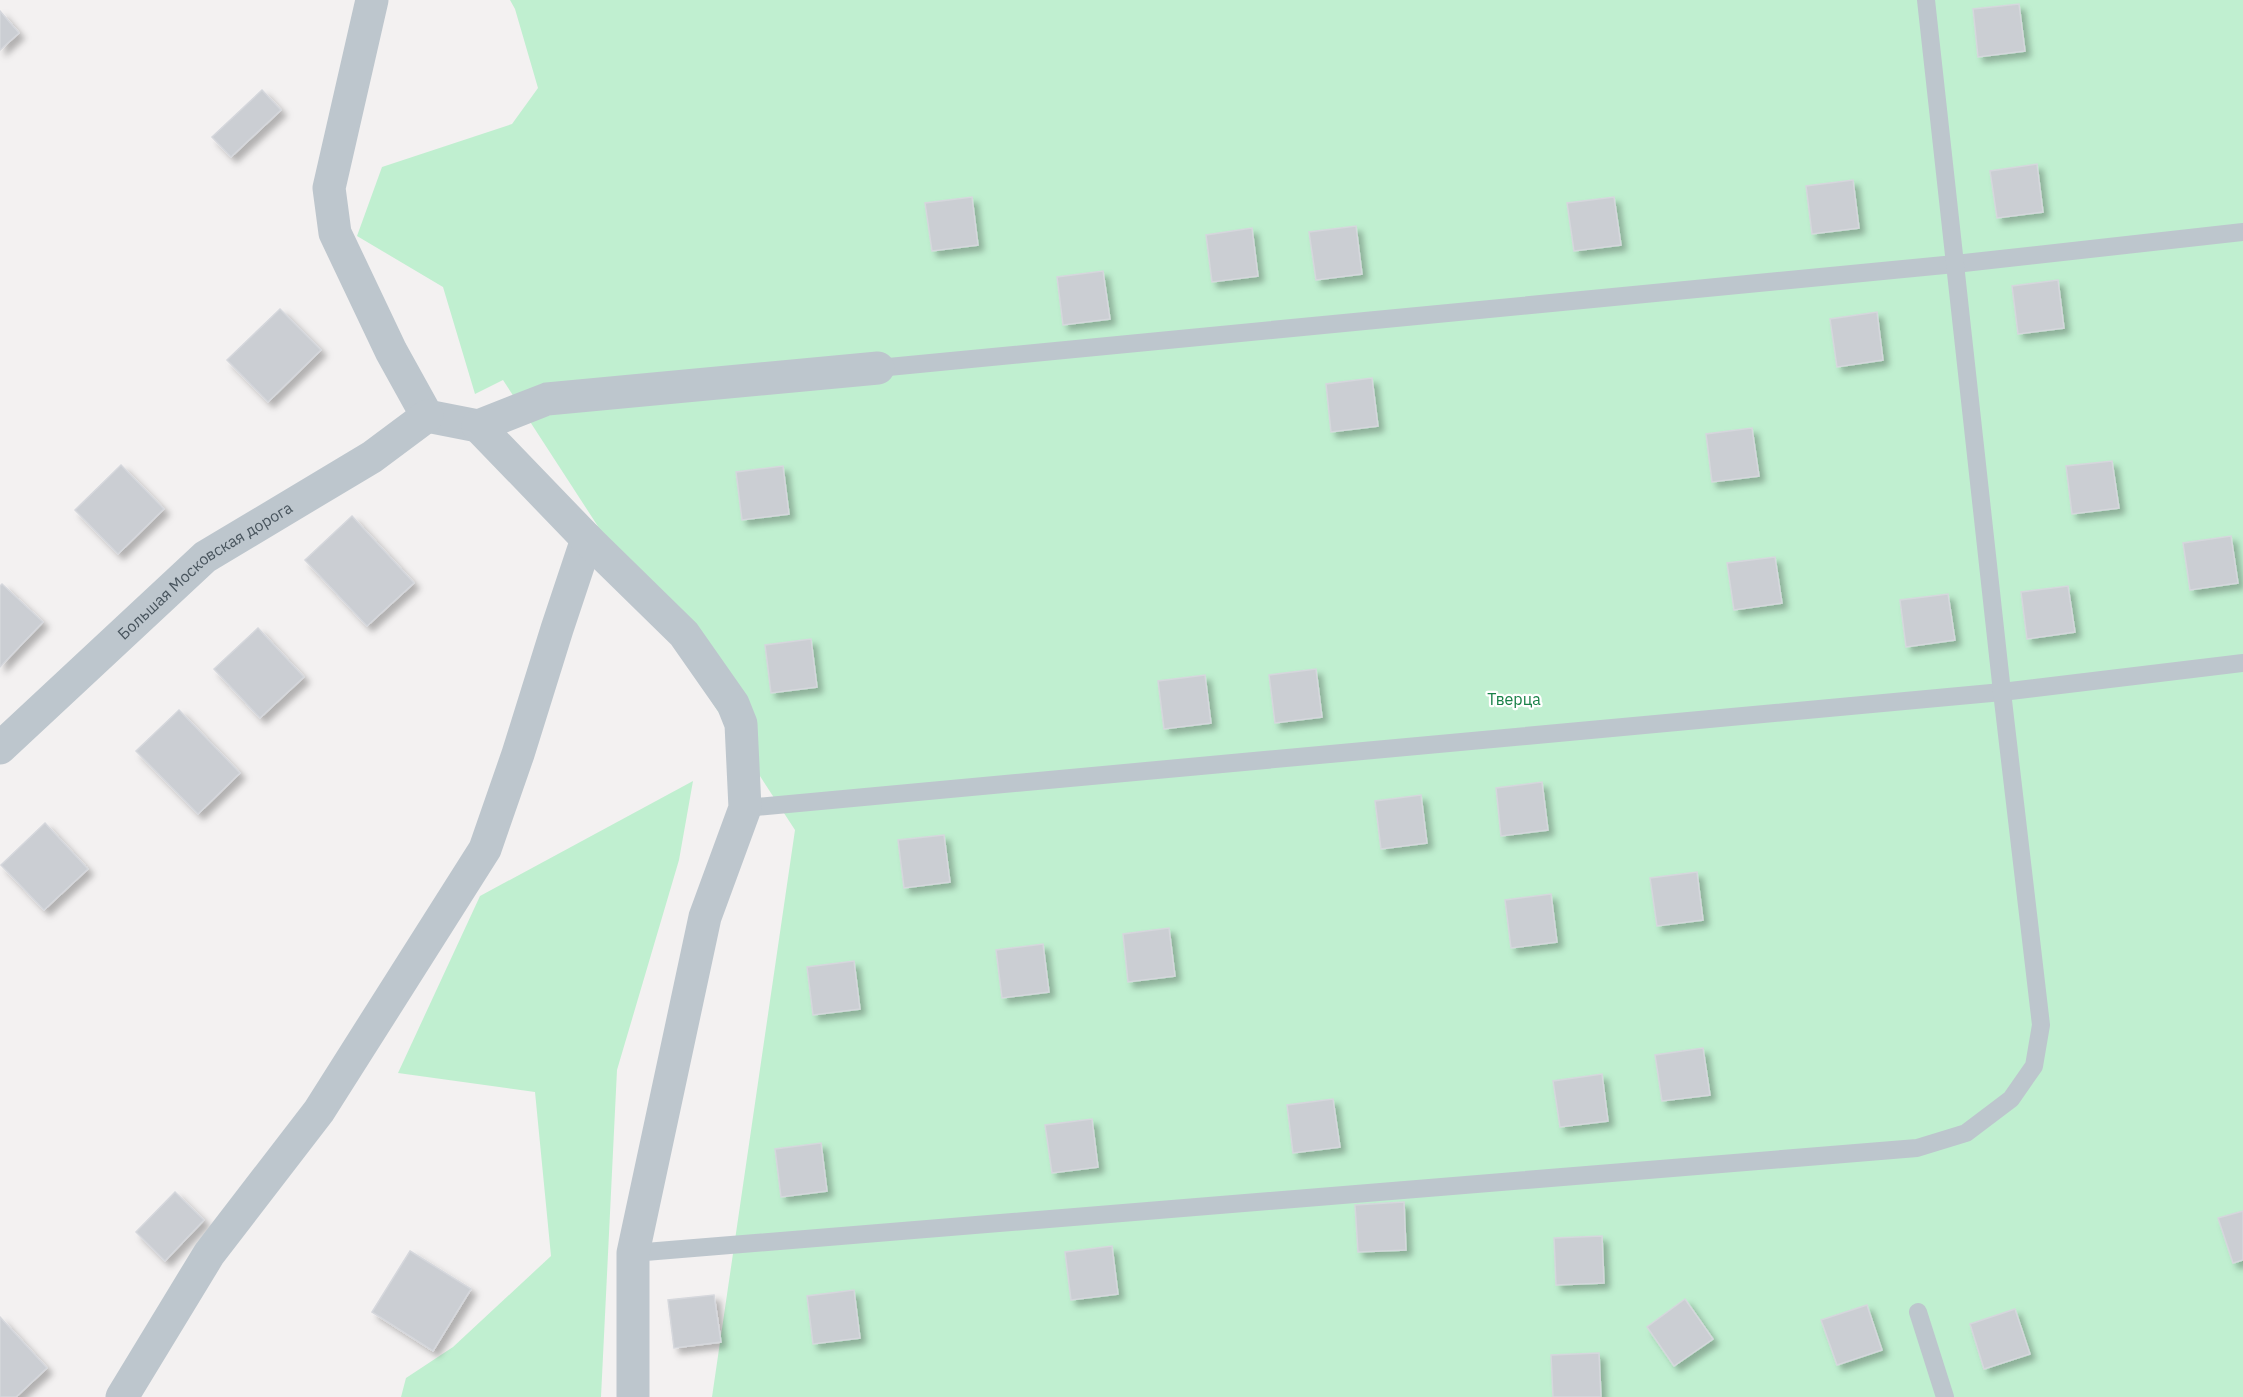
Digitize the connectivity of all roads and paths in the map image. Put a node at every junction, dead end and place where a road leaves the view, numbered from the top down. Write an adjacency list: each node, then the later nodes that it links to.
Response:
1 (372, 0): 6 (street)
2 (1926, 0): 4 (lane)
3 (2243, 232): 4 (lane)
4 (1955, 264): 5 (lane); 10 (lane)
5 (878, 368): 7 (street)
6 (427, 416): 7 (street); 11 (street, Большая Московская дорога)
7 (478, 426): 8 (street)
8 (587, 539): 12 (street); 15 (street)
9 (2243, 663): 10 (lane)
10 (2002, 692): 12 (lane); 13 (lane)
11 (0, 748)
12 (744, 808): 13 (street)
13 (633, 1253): 16 (street)
14 (1918, 1312): 17 (lane)
15 (122, 1397)
16 (633, 1397)
17 (1945, 1397)

